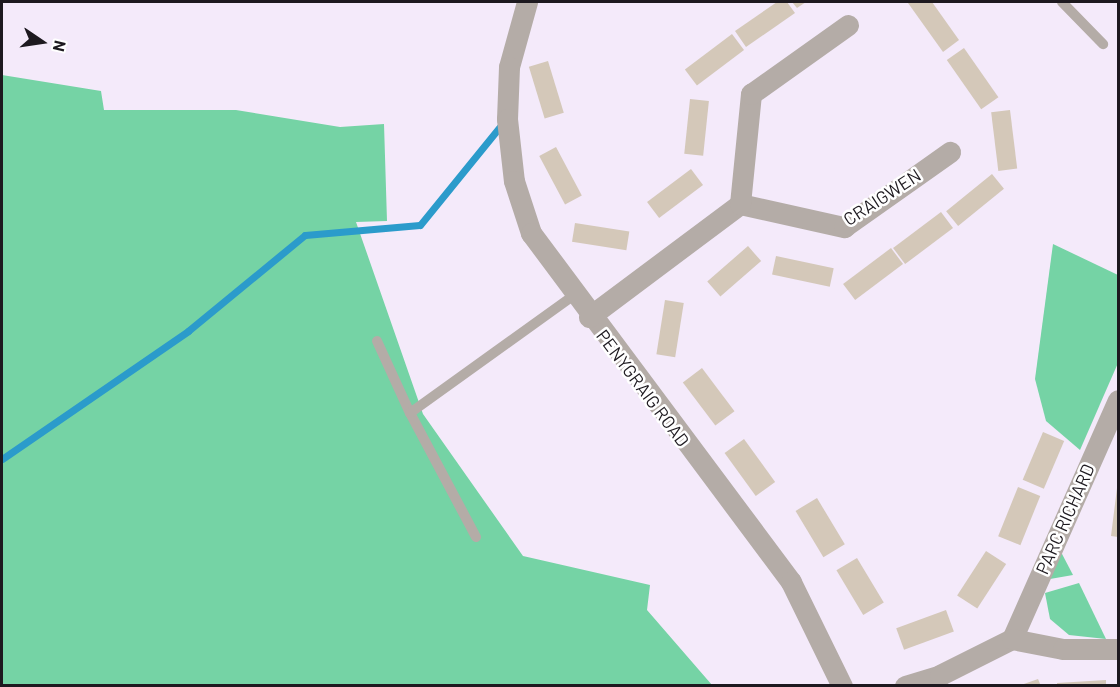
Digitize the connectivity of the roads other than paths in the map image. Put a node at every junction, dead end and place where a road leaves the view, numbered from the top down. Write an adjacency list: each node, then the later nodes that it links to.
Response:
1 (527, 2): 7 (street, PENYGRAIG ROAD)
2 (1062, 2): 4 (lane)
3 (848, 25): 6 (street)
4 (1104, 44)
5 (950, 152): 6 (street, CRAIGWEN)
6 (740, 204): 8 (street)
7 (573, 296): 8 (street, PENYGRAIG ROAD); 11 (lane)
8 (589, 317): 15 (street, PENYGRAIG ROAD)
9 (377, 341): 11 (lane)
10 (1119, 400): 13 (street, PARC RICHARD)
11 (410, 413): 12 (lane)
12 (476, 537)
13 (1012, 639): 14 (street); 16 (street)
14 (1119, 649)
15 (842, 686)
16 (905, 686)

